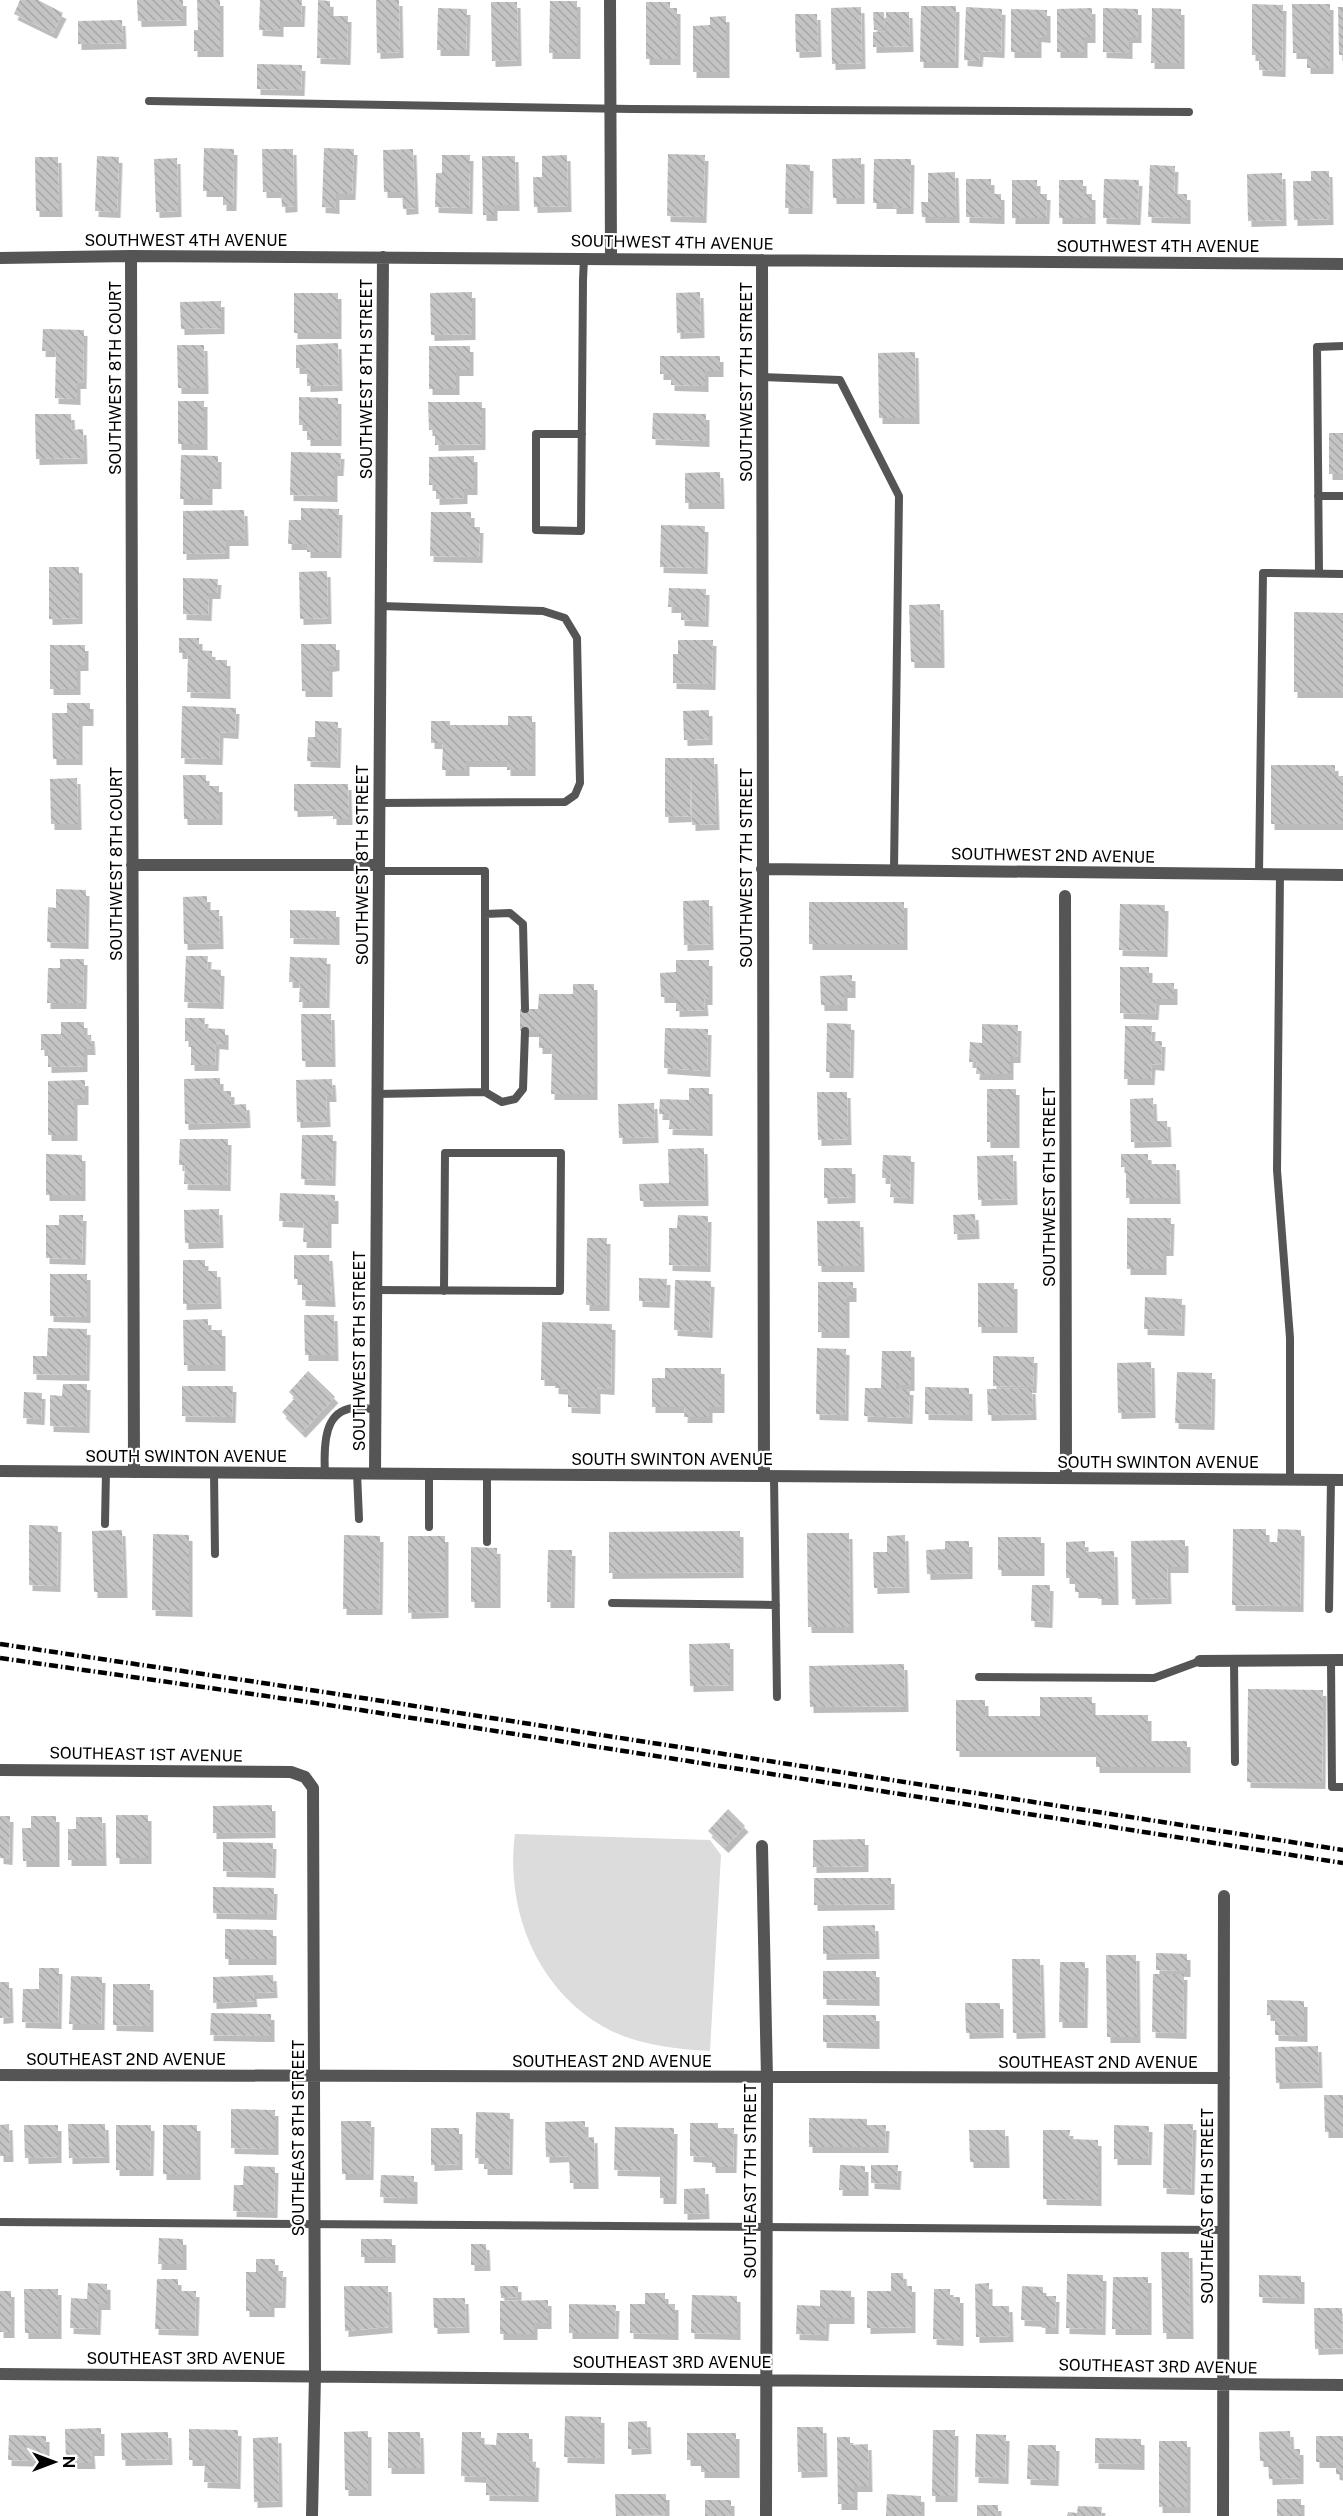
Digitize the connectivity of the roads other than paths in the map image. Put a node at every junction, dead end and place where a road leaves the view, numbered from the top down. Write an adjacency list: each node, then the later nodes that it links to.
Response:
1 (610, 0): 3 (street)
2 (149, 100): 3 (lane)
3 (610, 109): 4 (lane); 9 (street)
4 (1189, 112)
5 (131, 256): 6 (street, SOUTHWEST 4TH AVENUE); 7 (street, SOUTHWEST 4TH AVENUE); 21 (street, SOUTHWEST 8TH COURT)
6 (383, 257): 8 (street, SOUTHWEST 4TH AVENUE); 19 (street, SOUTHWEST 8TH STREET)
7 (0, 258)
8 (584, 258): 9 (street, SOUTHWEST 4TH AVENUE); 14 (lane)
9 (611, 258): 10 (street, SOUTHWEST 4TH AVENUE)
10 (762, 260): 11 (street, SOUTHWEST 4TH AVENUE); 13 (street, SOUTHWEST 7TH STREET)
11 (1343, 264)
12 (1343, 346): 15 (lane)
13 (762, 377): 23 (street, SOUTHWEST 7TH STREET); 24 (lane)
14 (582, 434): 14 (lane)
15 (1318, 496): 16 (lane); 17 (lane)
16 (1343, 496)
17 (1319, 573): 18 (lane); 25 (lane)
18 (1343, 574)
19 (380, 606): 20 (street, SOUTHWEST 8TH STREET); 20 (lane)
20 (379, 803): 22 (street, SOUTHWEST 8TH STREET)
21 (132, 865): 22 (street); 39 (street, SOUTHWEST 8TH COURT)
22 (378, 868): 29 (lane); 33 (street, SOUTHWEST 8TH STREET)
23 (762, 869): 24 (street, SOUTHWEST 2ND AVENUE); 46 (street, SOUTHWEST 7TH STREET)
24 (894, 870): 25 (street, SOUTHWEST 2ND AVENUE)
25 (1260, 874): 26 (street, SOUTHWEST 2ND AVENUE)
26 (1280, 874): 27 (street, SOUTHWEST 2ND AVENUE); 48 (lane)
27 (1343, 875)
28 (1065, 896): 47 (street, SOUTHWEST 6TH STREET)
29 (484, 914): 30 (lane); 32 (lane)
30 (525, 1009)
31 (525, 1031): 32 (lane)
32 (484, 1092): 33 (lane)
33 (377, 1094): 34 (street, SOUTHWEST 8TH STREET)
34 (376, 1290): 35 (lane); 36 (street, SOUTHWEST 8TH STREET)
35 (444, 1291): 35 (lane)
36 (375, 1410): 41 (lane); 43 (street, SOUTHWEST 8TH STREET)
37 (0, 1471): 38 (street, SOUTH SWINTON AVENUE)
38 (106, 1472): 39 (street, SOUTH SWINTON AVENUE); 51 (lane)
39 (134, 1472): 40 (street, SOUTH SWINTON AVENUE)
40 (214, 1472): 41 (street, SOUTH SWINTON AVENUE); 54 (lane)
41 (325, 1473): 42 (street, SOUTH SWINTON AVENUE)
42 (357, 1473): 43 (street, SOUTH SWINTON AVENUE); 50 (lane)
43 (375, 1473): 44 (street, SOUTH SWINTON AVENUE)
44 (429, 1474): 45 (street, SOUTH SWINTON AVENUE); 52 (lane)
45 (487, 1474): 46 (street, SOUTH SWINTON AVENUE); 53 (lane)
46 (769, 1476): 47 (street, SOUTH SWINTON AVENUE); 56 (lane)
47 (1066, 1478): 48 (street, SOUTH SWINTON AVENUE)
48 (1290, 1479): 49 (street, SOUTH SWINTON AVENUE)
49 (1337, 1480): 57 (lane)
50 (359, 1519)
51 (105, 1524)
52 (429, 1527)
53 (486, 1542)
54 (215, 1554)
55 (612, 1603): 56 (lane)
56 (776, 1605): 62 (lane)
57 (1329, 1609)
58 (1234, 1660): 59 (street); 60 (street); 63 (lane)
59 (1337, 1660): 66 (lane)
60 (1200, 1661): 61 (lane)
61 (979, 1677)
62 (777, 1697)
63 (1234, 1762)
64 (0, 1770): 65 (street, SOUTHEAST 1ST AVENUE)
65 (291, 1772): 70 (street, SOUTHEAST 8TH STREET)
66 (1343, 1787)
67 (762, 1846): 71 (street, SOUTHEAST 7TH STREET)
68 (1224, 1896): 72 (street, SOUTHEAST 6TH STREET)
69 (0, 2075): 70 (street, SOUTHEAST 2ND AVENUE)
70 (314, 2076): 71 (street, SOUTHEAST 2ND AVENUE); 74 (street, SOUTHEAST 8TH STREET)
71 (767, 2078): 72 (street, SOUTHEAST 2ND AVENUE); 75 (street, SOUTHEAST 7TH STREET)
72 (1224, 2078): 76 (street, SOUTHEAST 6TH STREET)
73 (0, 2222): 74 (lane)
74 (315, 2224): 75 (lane); 78 (street, SOUTHEAST 8TH STREET)
75 (767, 2227): 76 (lane); 79 (street, SOUTHEAST 7TH STREET)
76 (1224, 2230): 80 (street, SOUTHEAST 6TH STREET)
77 (0, 2374): 78 (street, SOUTHEAST 3RD AVENUE)
78 (315, 2375): 79 (street, SOUTHEAST 3RD AVENUE); 82 (street, SOUTHEAST 8TH STREET)
79 (767, 2379): 80 (street, SOUTHEAST 3RD AVENUE); 83 (street, SOUTHEAST 7TH STREET)
80 (1223, 2383): 81 (street, SOUTHEAST 3RD AVENUE); 84 (street, SOUTHEAST 6TH STREET)
81 (1343, 2385)
82 (312, 2516)
83 (766, 2516)
84 (1223, 2516)

